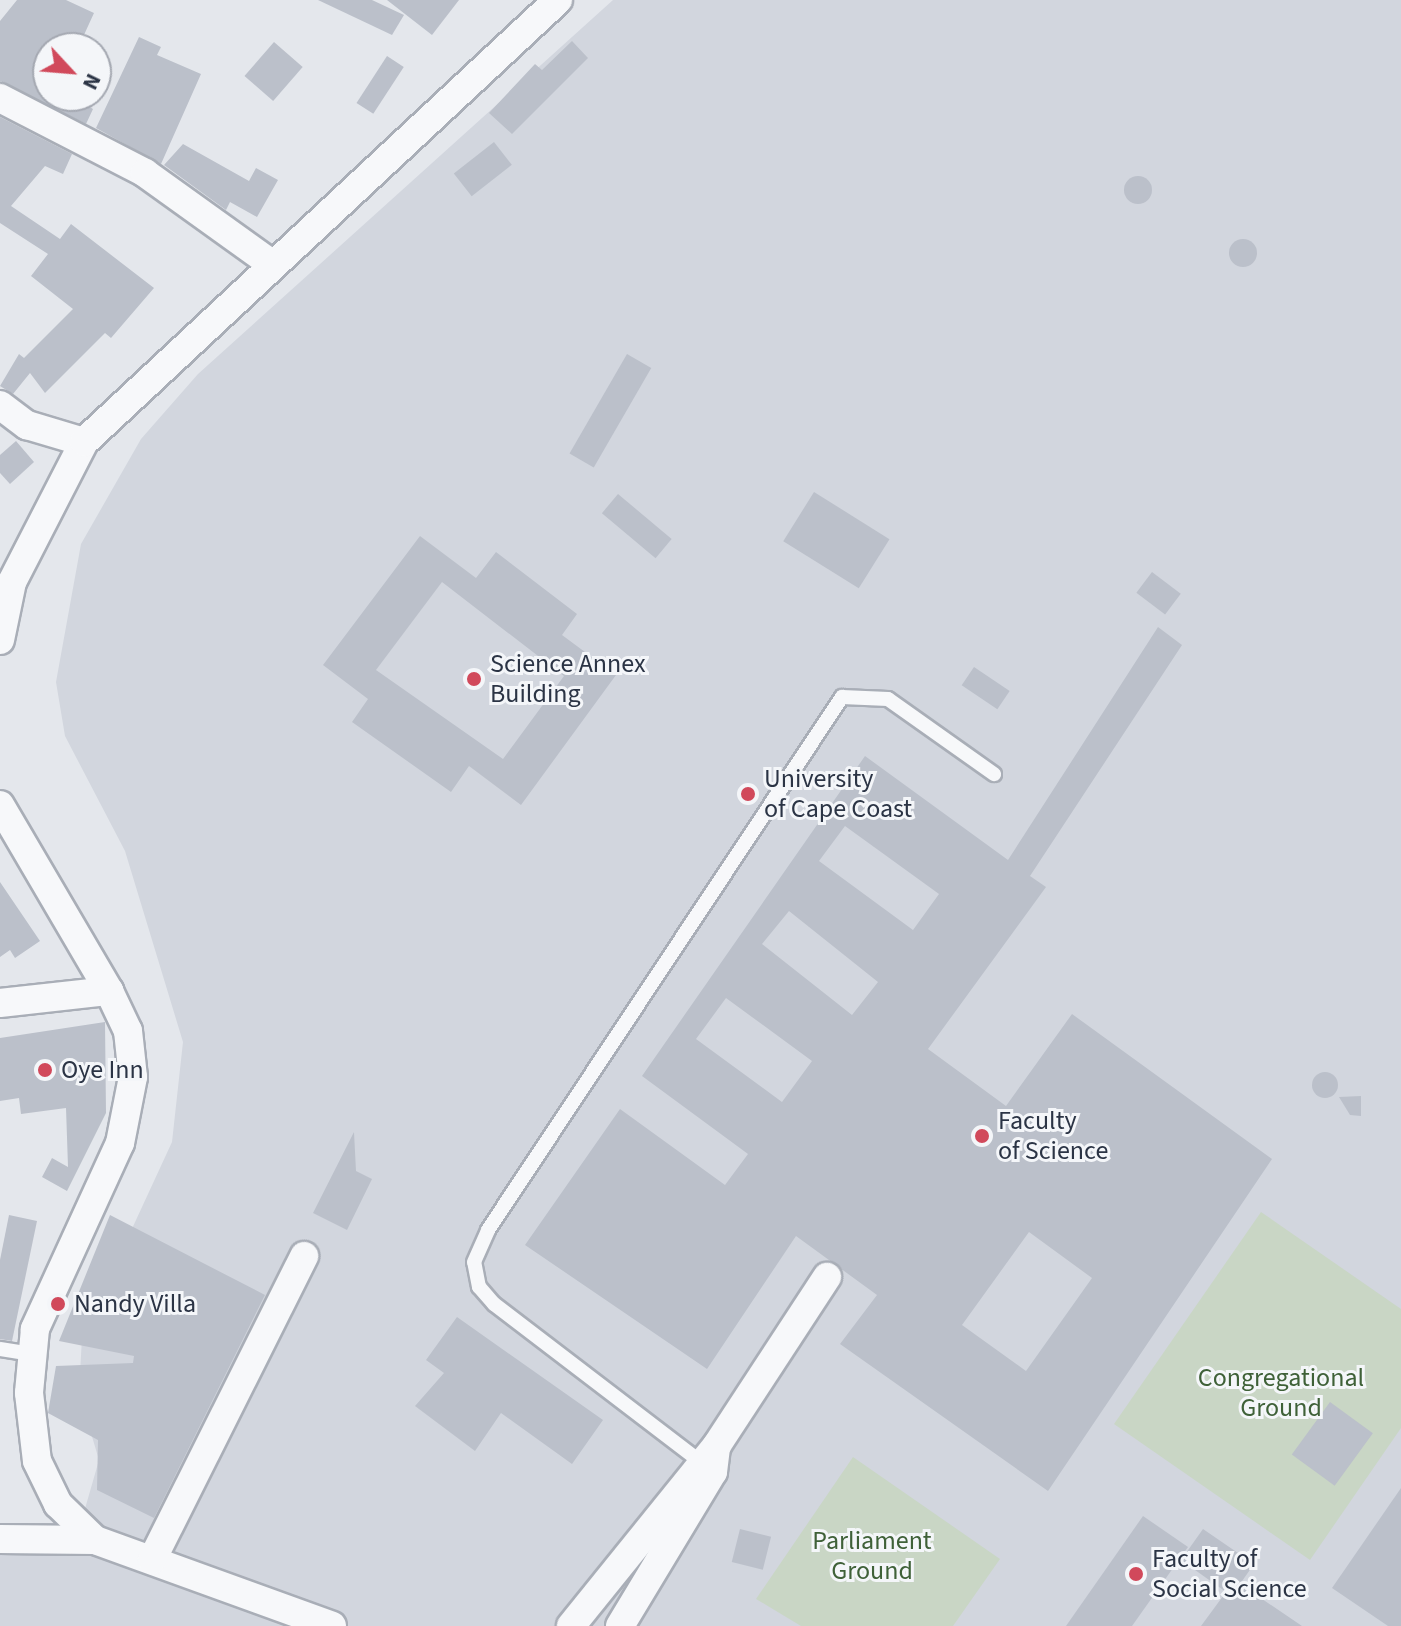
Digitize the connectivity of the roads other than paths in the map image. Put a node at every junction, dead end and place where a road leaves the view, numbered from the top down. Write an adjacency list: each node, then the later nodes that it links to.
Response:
1 (556, 1): 3 (street)
2 (0, 98): 3 (street)
3 (269, 262): 5 (street)
4 (0, 405): 5 (street)
5 (84, 442): 6 (street)
6 (0, 640)
7 (994, 774): 15 (lane)
8 (0, 805): 9 (street)
9 (109, 991): 10 (street); 14 (street)
10 (0, 1003)
11 (304, 1256): 18 (street)
12 (827, 1277): 15 (street)
13 (0, 1349): 14 (lane)
14 (33, 1354): 17 (street)
15 (710, 1459): 20 (street); 21 (street)
16 (0, 1539): 17 (street)
17 (95, 1540): 18 (street)
18 (152, 1560): 19 (street)
19 (332, 1626)
20 (571, 1626)
21 (620, 1626)

